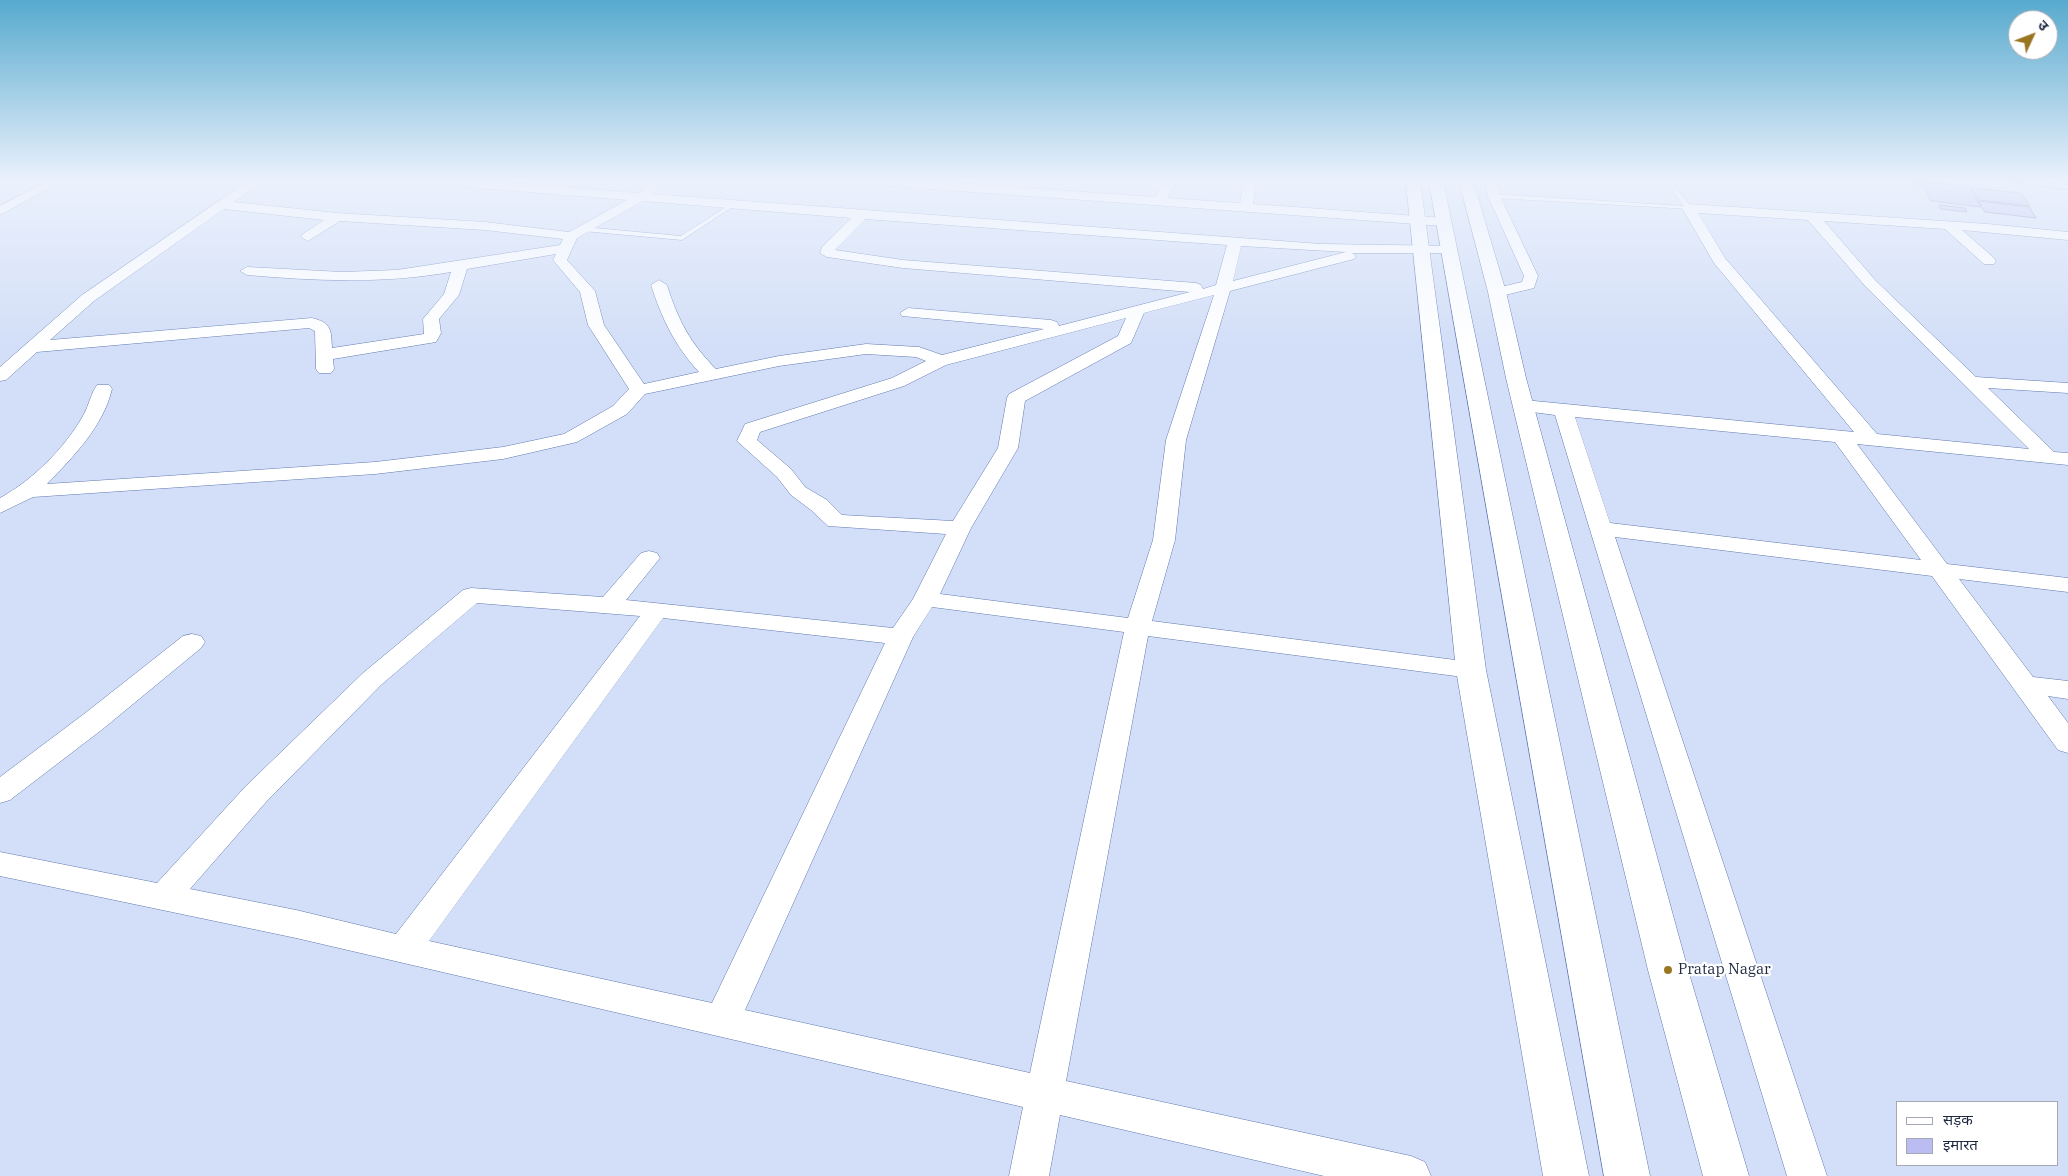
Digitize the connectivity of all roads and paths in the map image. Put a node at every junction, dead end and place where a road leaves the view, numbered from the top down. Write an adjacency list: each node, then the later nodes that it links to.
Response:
1 (1433, 235): 55 (main road); 68 (main road)
2 (177, 236): 28 (street)
3 (557, 236): 15 (street)
4 (577, 236): 15 (street)
5 (685, 236): 15 (lane)
6 (840, 236): 23 (street)
7 (1145, 236): 16 (street)
8 (1202, 236): 16 (street)
9 (1429, 236): 18 (street)
10 (1481, 236): 24 (main road)
11 (1512, 236): 24 (street)
12 (1705, 236): 39 (street)
13 (1829, 236): 32 (street)
14 (1960, 236): 19 (street)
15 (573, 238): 20 (street); 35 (street)
16 (1201, 240): 17 (street)
17 (1235, 242): 18 (street); 23 (street)
18 (1377, 248): 23 (street)
19 (1989, 261)
20 (461, 265): 21 (street); 28 (street)
21 (247, 271)
22 (659, 285): 31 (street)
23 (1223, 289): 25 (street); 52 (street)
24 (1497, 292): 36 (main road)
25 (1138, 308): 27 (street); 44 (street)
26 (908, 313): 27 (street)
27 (1070, 326): 29 (street)
28 (33, 347): 30 (street)
29 (940, 361): 31 (street); 44 (street)
30 (0, 376)
31 (713, 376): 35 (street)
32 (1971, 382): 33 (street); 40 (street)
33 (2068, 388)
34 (103, 390): 42 (street)
35 (638, 390): 42 (street)
36 (1524, 406): 37 (street); 69 (main road)
37 (1563, 410): 38 (street); 45 (street)
38 (1842, 438): 39 (street); 47 (street)
39 (1871, 440): 40 (street)
40 (2049, 458): 41 (street)
41 (2068, 459)
42 (29, 491): 43 (street)
43 (0, 507)
44 (960, 528): 49 (street)
45 (1601, 529): 47 (street); 70 (street)
46 (649, 558): 50 (street)
47 (1941, 570): 48 (street); 56 (street)
48 (2068, 585)
49 (925, 599): 52 (street); 53 (street)
50 (609, 605): 51 (street); 61 (street)
51 (655, 612): 53 (street); 62 (street)
52 (1136, 626): 55 (street); 64 (street)
53 (900, 637): 63 (street)
54 (192, 642): 59 (street)
55 (1471, 670): 67 (main road)
56 (2025, 685): 57 (street); 58 (street)
57 (2068, 690)
58 (2068, 743)
59 (0, 792)
60 (0, 864): 61 (street)
61 (164, 897): 62 (street)
62 (403, 950): 63 (street)
63 (722, 1021): 64 (street)
64 (1045, 1094): 65 (street); 66 (street)
65 (1029, 1176)
66 (1411, 1176)
67 (1566, 1176)
68 (1627, 1176)
69 (1726, 1176)
70 (1807, 1176)

